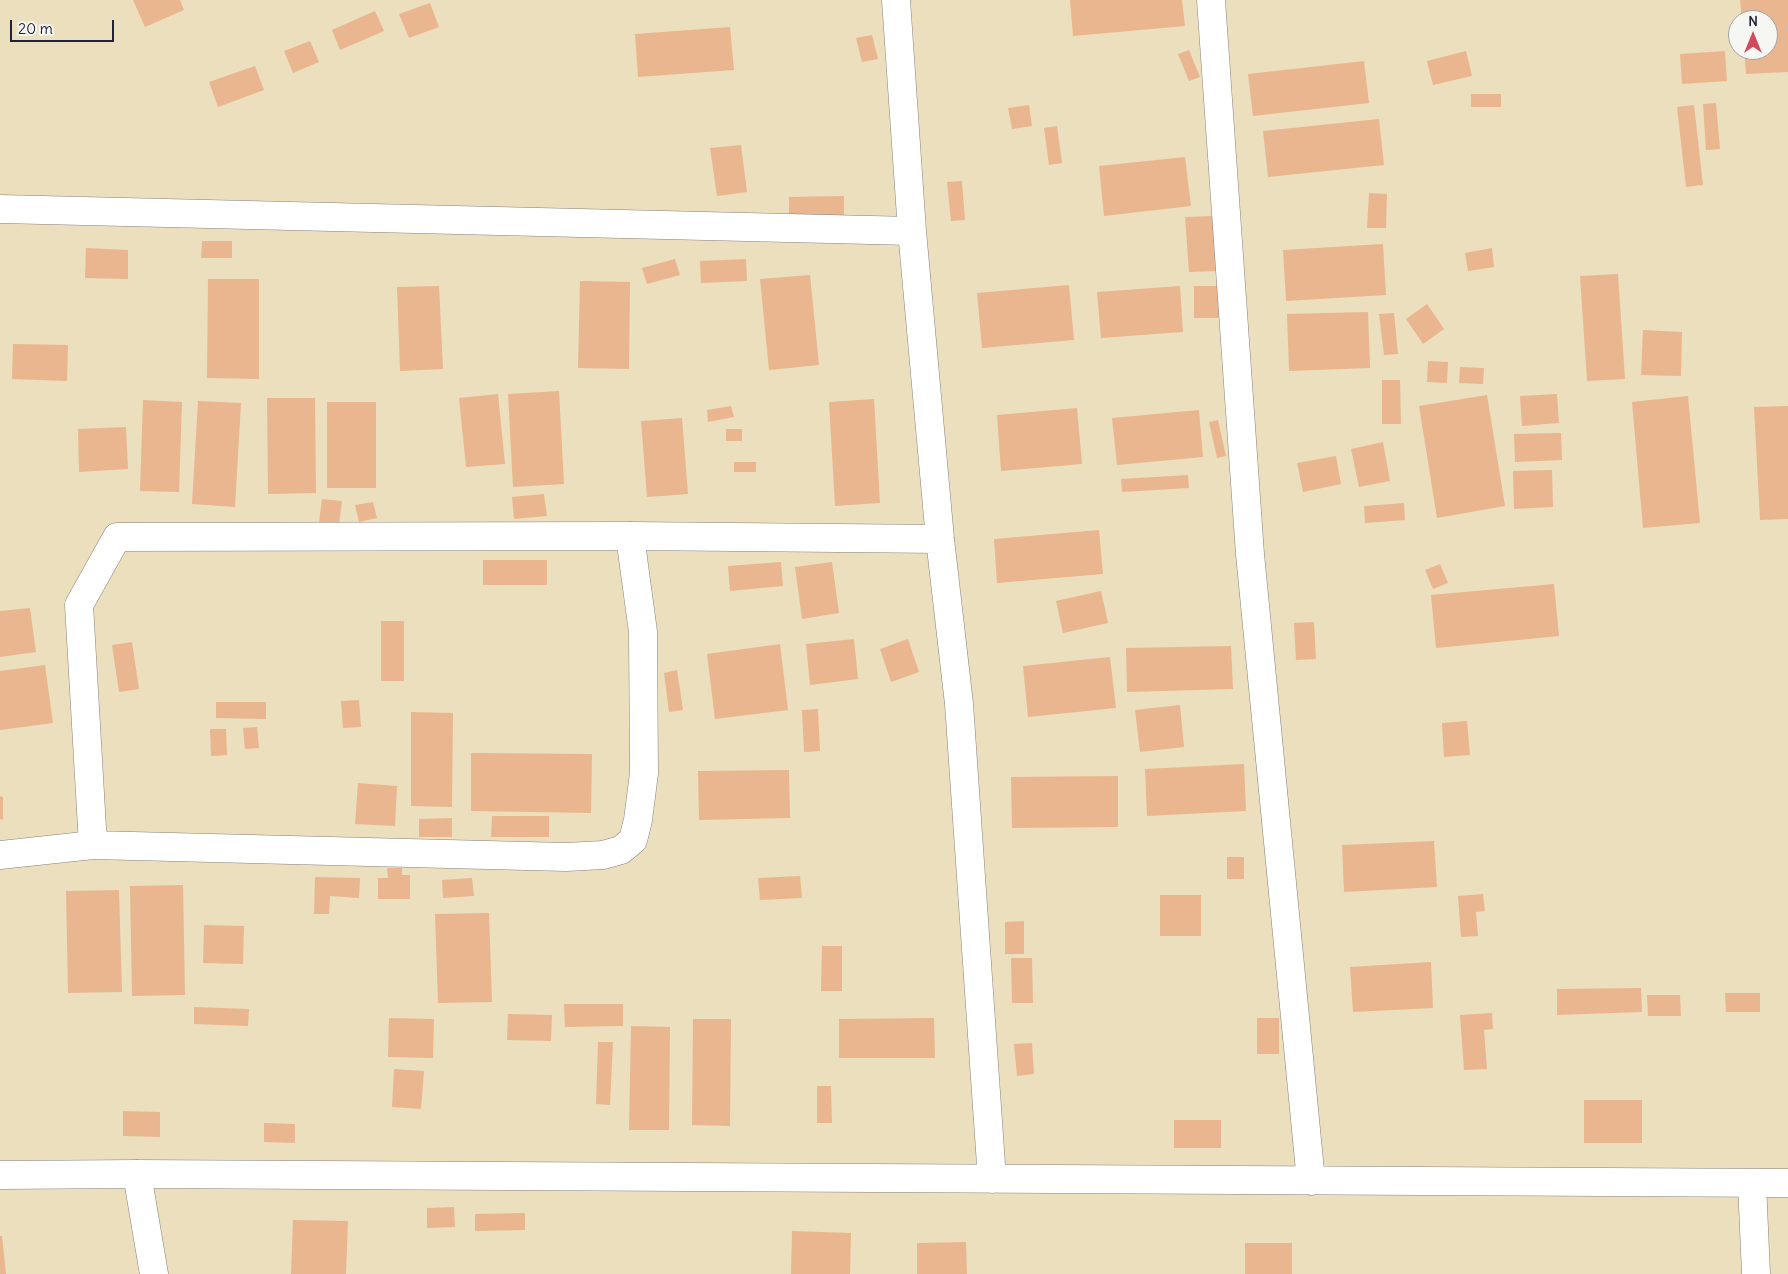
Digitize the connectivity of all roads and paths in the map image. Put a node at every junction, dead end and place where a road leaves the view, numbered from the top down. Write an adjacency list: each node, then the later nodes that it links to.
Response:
1 (896, 0): 4 (street)
2 (1211, 0): 12 (street)
3 (0, 209): 4 (street)
4 (912, 231): 6 (street)
5 (630, 536): 6 (street); 7 (street); 7 (street)
6 (940, 539): 11 (street)
7 (93, 845): 8 (street)
8 (0, 855)
9 (137, 1174): 10 (street); 11 (street); 15 (street)
10 (0, 1175)
11 (992, 1179): 12 (street)
12 (1311, 1181): 13 (street)
13 (1752, 1183): 14 (street); 16 (street)
14 (1788, 1183)
15 (154, 1274)
16 (1756, 1274)

